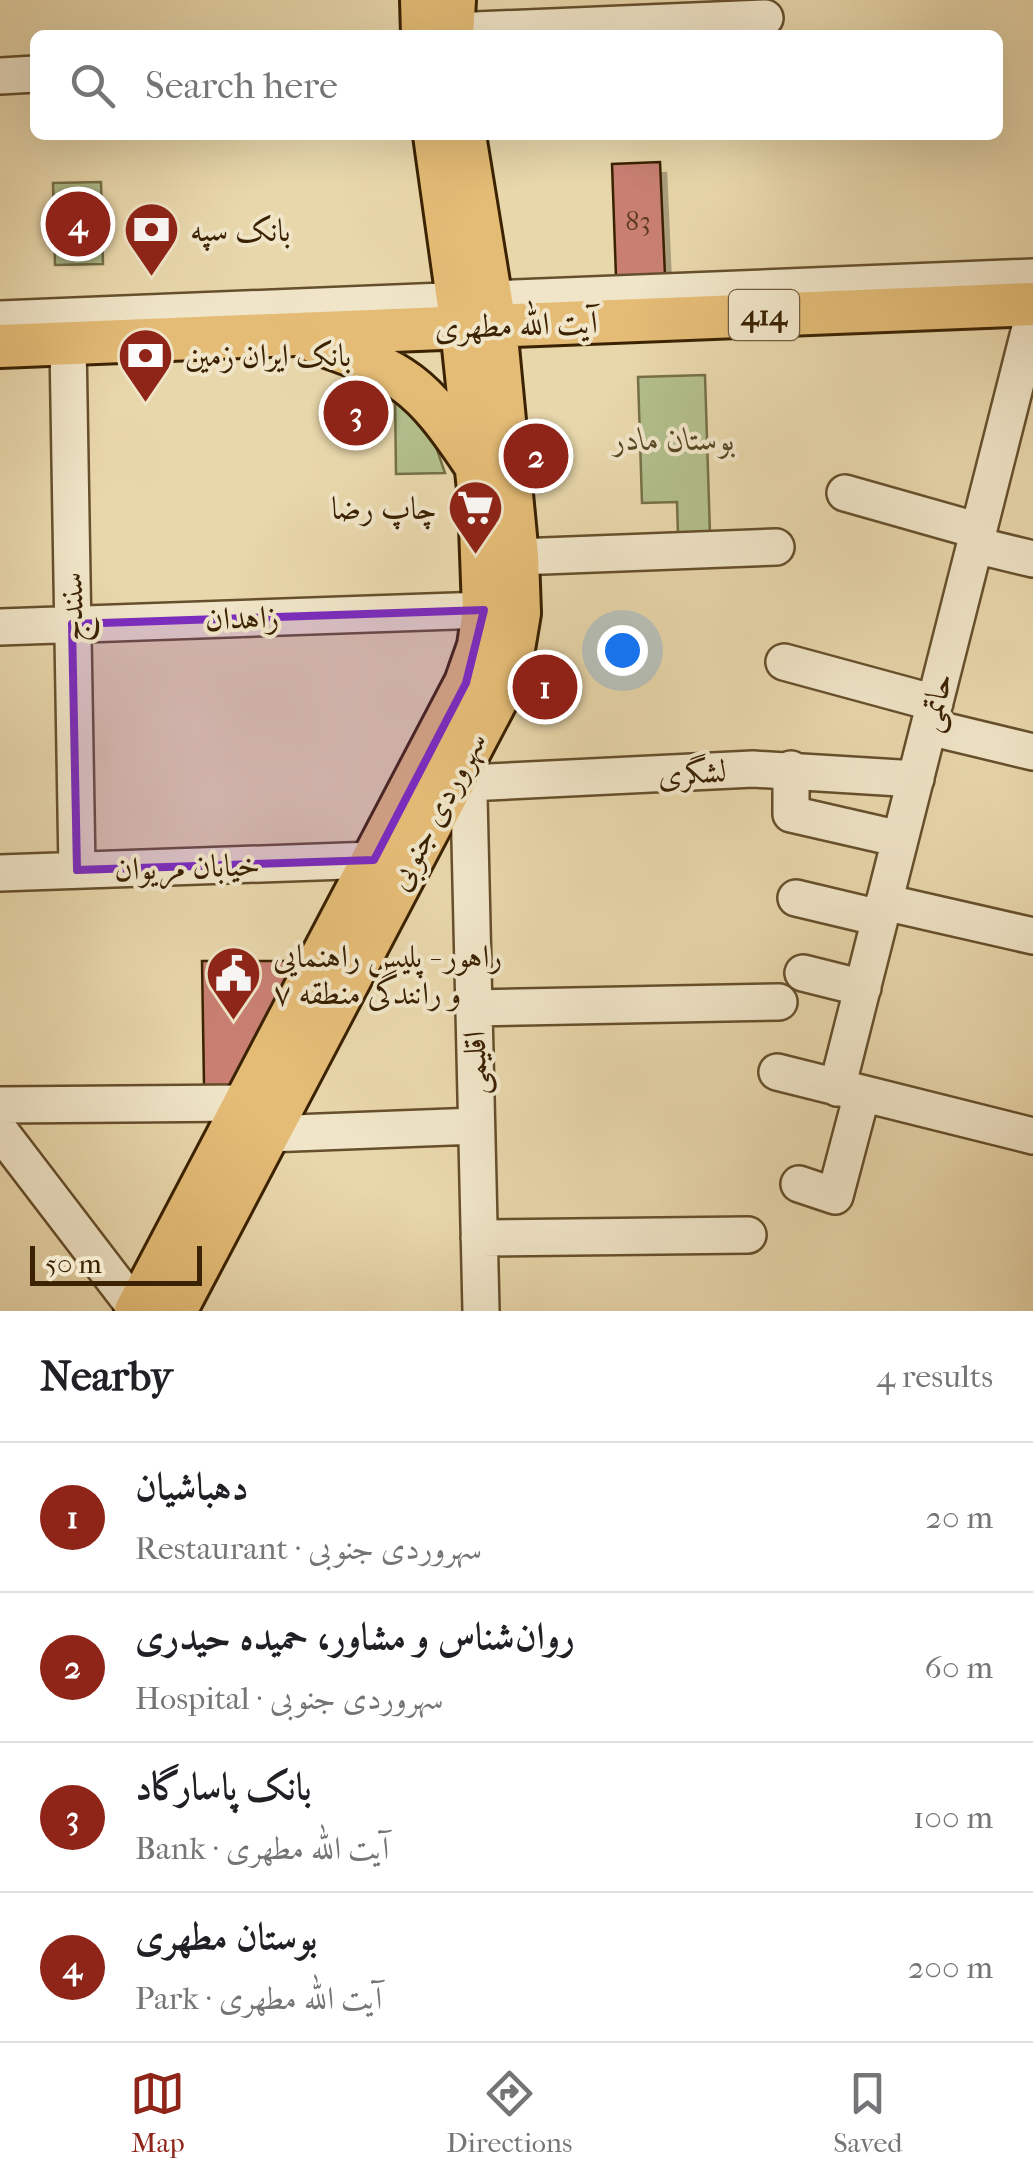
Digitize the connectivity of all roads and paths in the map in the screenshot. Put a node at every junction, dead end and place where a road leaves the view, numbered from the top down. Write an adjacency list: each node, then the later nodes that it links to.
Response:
1 (422, 0): 3 (main road)
2 (765, 18): 3 (street)
3 (445, 25)
4 (30, 74): 5 (street)
5 (0, 76)
6 (435, 140): 10 (main road)
7 (464, 140): 10 (main road)
8 (1033, 277): 10 (street)
9 (1033, 304): 10 (main road, آیت الله مطهری / 414)
10 (477, 313): 12 (street); 13 (main road, آیت الله مطهری / 414); 17 (main road, سهروردی جنوبی); 21 (main road, سهروردی جنوبی)
11 (1033, 316): 16 (street, حاتمی)
12 (0, 319)
13 (292, 334): 14 (main road, آیت الله مطهری / 414); 17 (main road)
14 (68, 344): 15 (main road, آیت الله مطهری / 414); 24 (street, سنندج)
15 (0, 346)
16 (1016, 450): 19 (street, حاتمی)
17 (477, 466): 23 (main road, سهروردی جنوبی)
18 (845, 493): 19 (street)
19 (977, 538): 22 (street); 27 (street, حاتمی)
20 (776, 547): 21 (street)
21 (518, 557): 29 (main road, سهروردی جنوبی)
22 (1033, 559)
23 (484, 610): 24 (street, زاهدان); 33 (main road, سهروردی جنوبی)
24 (72, 624): 25 (street, زاهدان); 34 (street, سنندج)
25 (0, 627)
26 (784, 662): 27 (street)
27 (932, 715): 28 (street); 31 (street, حاتمی)
28 (1033, 752)
29 (468, 769): 30 (street, لشگری); 33 (main road, سهروردی جنوبی); 42 (street, اقلیمی)
30 (791, 770): 31 (street, لشگری); 32 (street)
31 (916, 778): 32 (street, حاتمی)
32 (900, 839): 37 (street, حاتمی)
33 (389, 868): 34 (street, خیابان مریوان); 46 (main road, سهروردی جنوبی)
34 (77, 870): 35 (street, خیابان مریوان)
35 (0, 873)
36 (796, 898): 37 (street)
37 (882, 910): 38 (street); 40 (street, حاتمی)
38 (1033, 936)
39 (803, 974): 40 (street)
40 (863, 988): 44 (street, حاتمی)
41 (778, 1002): 42 (street)
42 (474, 1008): 47 (street, اقلیمی)
43 (777, 1072): 44 (street)
44 (849, 1091): 49 (street); 50 (street, حاتمی)
45 (0, 1105): 46 (street)
46 (257, 1119): 47 (street); 53 (main road, سهروردی جنوبی); 54 (main road, سهروردی جنوبی)
47 (476, 1126): 52 (street, اقلیمی)
48 (0, 1131): 53 (street)
49 (1033, 1136)
50 (799, 1184)
51 (748, 1235): 52 (street)
52 (479, 1238): 55 (street, اقلیمی)
53 (136, 1310)
54 (175, 1311)
55 (481, 1311)

